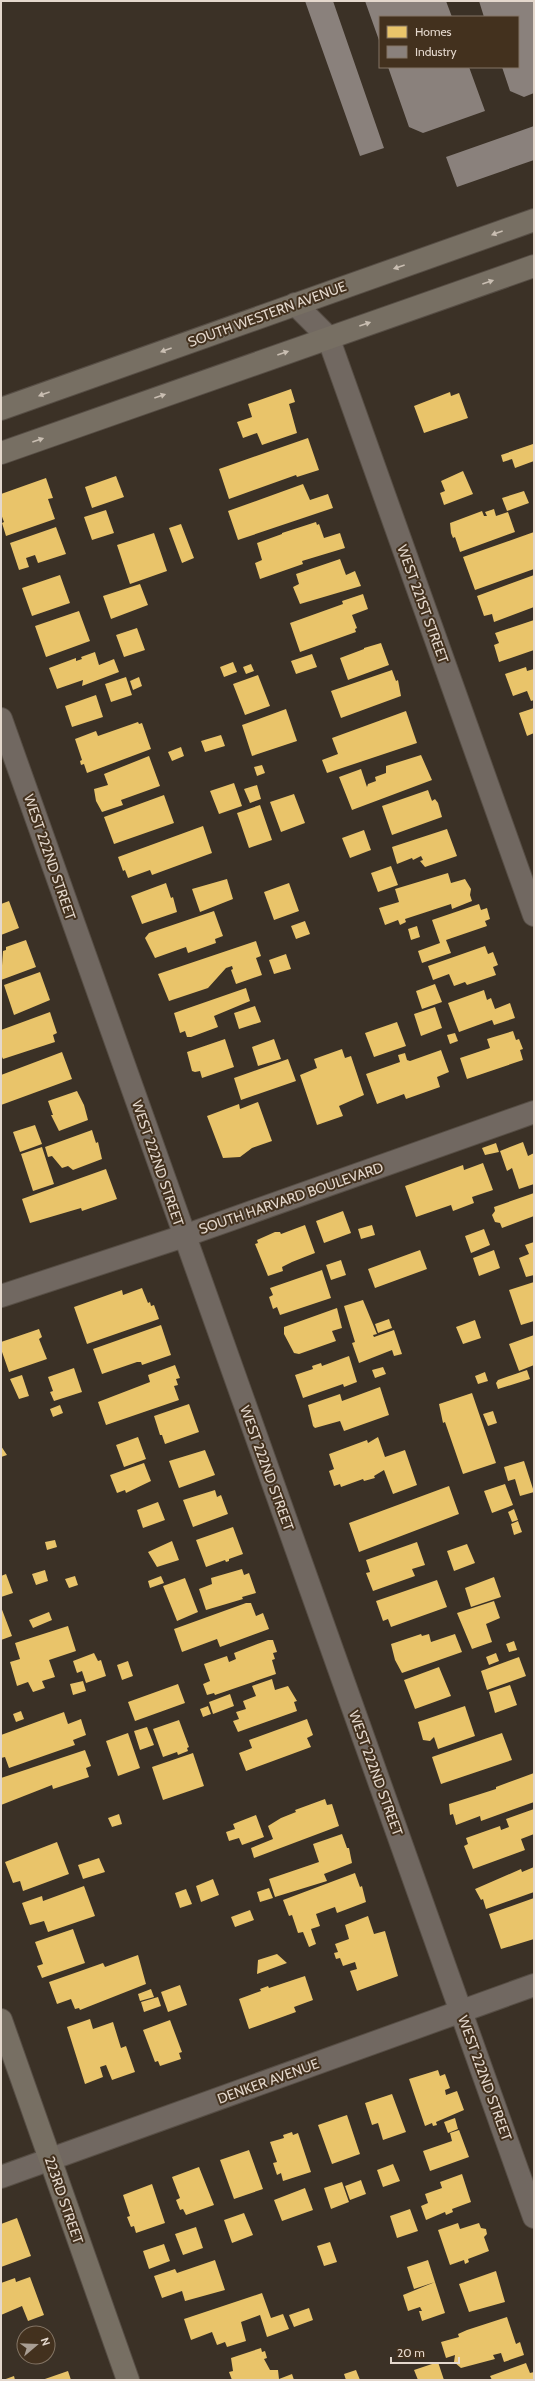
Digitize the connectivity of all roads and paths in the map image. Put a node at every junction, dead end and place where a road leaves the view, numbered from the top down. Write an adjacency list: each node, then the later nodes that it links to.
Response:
1 (534, 220): 3 (main road, SOUTH WESTERN AVENUE, one-way to 3)
2 (534, 266): 4 (main road, one-way to 2)
3 (295, 304): 4 (street, WEST 221ST STREET); 5 (main road, SOUTH WESTERN AVENUE, one-way to 5)
4 (328, 337): 6 (main road, one-way to 4); 8 (street, WEST 221ST STREET)
5 (1, 409)
6 (1, 453)
7 (1, 719): 10 (street, WEST 222ND STREET)
8 (534, 915)
9 (534, 1112): 10 (street, SOUTH HARVARD BOULEVARD)
10 (184, 1236): 11 (street, SOUTH HARVARD BOULEVARD); 13 (street, WEST 222ND STREET)
11 (1, 1296)
12 (534, 1985): 13 (street, DENKER AVENUE)
13 (461, 2011): 15 (street, DENKER AVENUE); 17 (street, WEST 222ND STREET)
14 (1, 2020): 15 (main road, 223RD STREET)
15 (50, 2160): 16 (street, DENKER AVENUE); 18 (main road, 223RD STREET)
16 (1, 2177)
17 (534, 2217)
18 (128, 2380)

